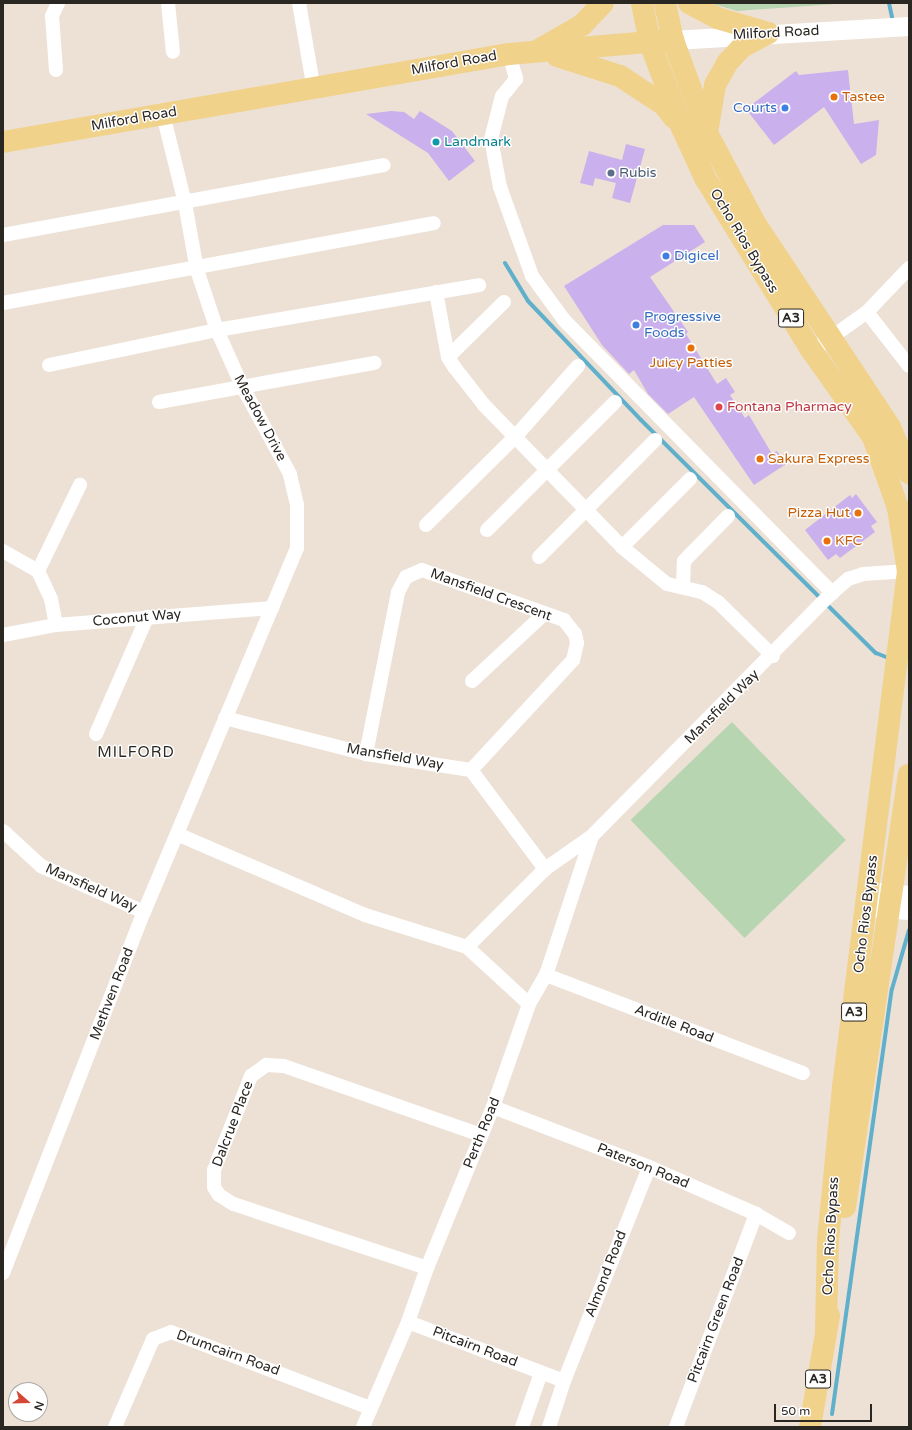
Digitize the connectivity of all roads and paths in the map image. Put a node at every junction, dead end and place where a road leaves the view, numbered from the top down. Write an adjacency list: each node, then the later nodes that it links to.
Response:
1 (58, 3): 15 (street)
2 (168, 3): 13 (street)
3 (299, 3): 16 (street)
4 (603, 3): 12 (main road)
5 (642, 3): 11 (main road, Ocho Rios Bypass / A3)
6 (665, 3): 10 (main road, Ocho Rios Bypass / A3)
7 (689, 3): 9 (main road)
8 (909, 26): 9 (street, Milford Road)
9 (768, 33): 10 (street, Milford Road); 19 (main road)
10 (673, 40): 11 (main road, Milford Road); 19 (main road, Ocho Rios Bypass / A3)
11 (650, 43): 12 (main road, Milford Road); 18 (main road, Ocho Rios Bypass / A3)
12 (537, 51): 14 (main road, Milford Road); 18 (main road)
13 (173, 52)
14 (509, 54): 16 (main road, Milford Road); 59 (street)
15 (56, 70)
16 (314, 90): 17 (main road, Milford Road)
17 (163, 114): 20 (main road, Milford Road); 22 (street, Meadow Drive)
18 (682, 128): 34 (main road, Ocho Rios Bypass / A3)
19 (707, 133): 33 (main road, Ocho Rios Bypass / A3)
20 (3, 142)
21 (384, 165): 22 (street)
22 (185, 203): 24 (street); 26 (street, Meadow Drive)
23 (434, 224): 26 (street)
24 (3, 235)
25 (909, 268): 31 (street)
26 (196, 270): 30 (street); 32 (street, Meadow Drive)
27 (479, 285): 28 (street)
28 (436, 292): 32 (street); 35 (street)
29 (504, 302): 35 (street)
30 (3, 303)
31 (867, 312): 33 (street); 39 (street)
32 (217, 330): 37 (street); 40 (street, Meadow Drive)
33 (831, 338): 34 (street); 46 (main road, Ocho Rios Bypass / A3)
34 (812, 351): 57 (main road, Ocho Rios Bypass / A3)
35 (448, 357): 43 (street)
36 (374, 363): 40 (street)
37 (49, 365)
38 (578, 366): 43 (street)
39 (909, 366)
40 (242, 386): 41 (street); 60 (street, Meadow Drive)
41 (159, 402)
42 (615, 402): 45 (street)
43 (515, 437): 45 (street); 51 (street)
44 (655, 440): 49 (street)
45 (547, 470): 49 (street); 52 (street)
46 (909, 473)
47 (690, 479): 53 (street)
48 (80, 486): 56 (street)
49 (586, 509): 53 (street); 55 (street)
50 (728, 516): 58 (street)
51 (426, 525)
52 (487, 530)
53 (622, 546): 58 (street)
54 (3, 551): 56 (street)
55 (539, 557)
56 (38, 571): 63 (street)
57 (908, 571): 59 (street, Mansfield Way); 77 (main road, Ocho Rios Bypass / A3)
58 (683, 587): 65 (street)
59 (828, 597): 65 (street, Mansfield Way)
60 (272, 608): 62 (street, Coconut Way); 67 (street, Meadow Drive)
61 (543, 615): 66 (street); 69 (street, Mansfield Crescent); 70 (street, Mansfield Crescent)
62 (147, 617): 63 (street, Coconut Way); 68 (street)
63 (56, 625): 64 (street, Coconut Way)
64 (3, 635)
65 (773, 656): 74 (street, Mansfield Way)
66 (472, 681)
67 (225, 718): 69 (street, Mansfield Way); 73 (street, Methven Road)
68 (96, 734)
69 (366, 754): 70 (street, Mansfield Way)
70 (471, 770): 76 (street)
71 (909, 775): 75 (main road, Ocho Rios Bypass / A3)
72 (3, 832): 79 (street, Mansfield Way)
73 (177, 834): 79 (street, Methven Road); 80 (street)
74 (592, 836): 76 (street, Mansfield Way); 81 (street, Perth Road)
75 (903, 865): 78 (main road, Ocho Rios Bypass / A3)
76 (544, 869): 80 (street, Mansfield Way)
77 (868, 899): 78 (street); 92 (main road, Ocho Rios Bypass / A3)
78 (900, 902): 92 (main road, Ocho Rios Bypass / A3)
79 (144, 912): 90 (street, Methven Road)
80 (467, 947): 82 (street)
81 (546, 975): 82 (street, Perth Road); 83 (street, Arditle Road)
82 (529, 1004): 84 (street, Perth Road)
83 (803, 1073)
84 (493, 1107): 85 (street, Perth Road); 86 (street, Paterson Road)
85 (481, 1136): 89 (street, Perth Road); 89 (street, Dalcrue Place)
86 (649, 1167): 87 (street, Paterson Road); 94 (street, Almond Road)
87 (756, 1214): 88 (street, Paterson Road); 100 (street, Pitcairn Green Road)
88 (789, 1233)
89 (427, 1268): 91 (street, Perth Road)
90 (3, 1273)
91 (408, 1322): 93 (street, Pitcairn Road); 95 (street, Perth Road)
92 (826, 1330): 101 (main road, A3)
93 (542, 1373): 94 (street); 98 (street)
94 (564, 1381): 99 (street, Almond Road)
95 (370, 1408): 96 (street, Drumcairn Road); 97 (street, Perth Road)
96 (115, 1427)
97 (363, 1427)
98 (522, 1427)
99 (549, 1427)
100 (676, 1427)
101 (810, 1427)

